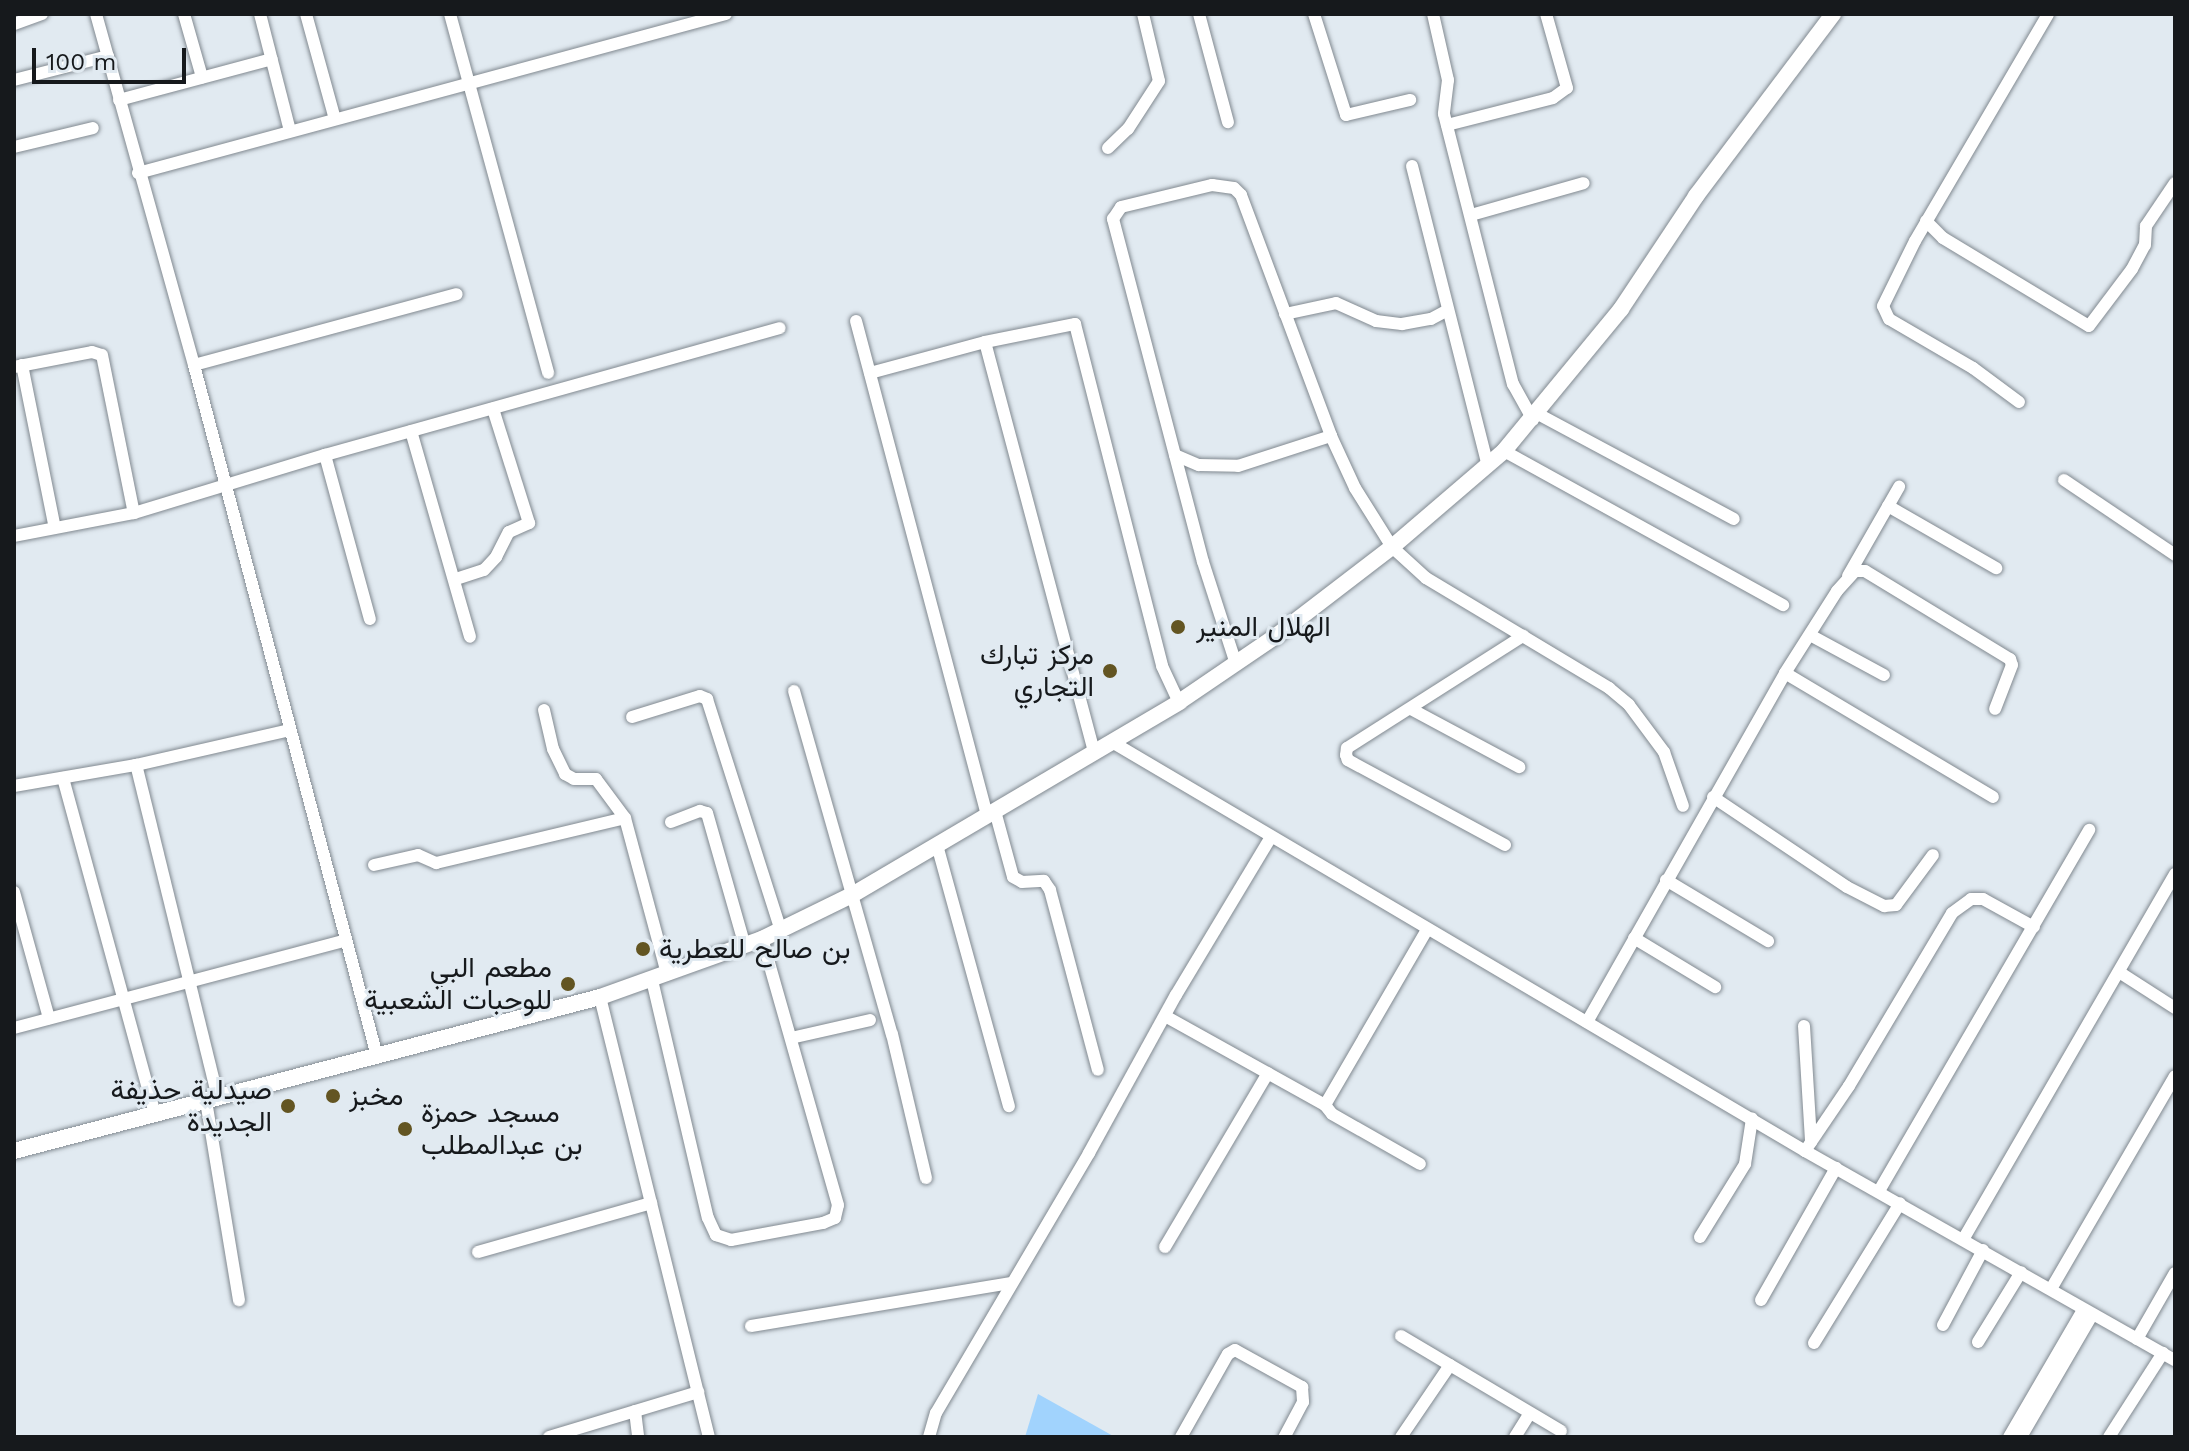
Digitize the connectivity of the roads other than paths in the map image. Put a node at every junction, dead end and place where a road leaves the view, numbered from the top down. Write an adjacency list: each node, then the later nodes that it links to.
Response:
1 (42, 14): 16 (street)
2 (96, 14): 18 (street)
3 (184, 14): 20 (street)
4 (260, 14): 19 (street)
5 (306, 14): 25 (street)
6 (450, 14): 22 (street)
7 (674, 14): 17 (street)
8 (726, 14): 17 (street)
9 (1143, 14): 31 (street)
10 (1199, 14): 26 (street)
11 (1314, 14): 24 (street)
12 (1433, 14): 27 (street)
13 (1546, 14): 27 (street)
14 (1833, 14): 50 (main road)
15 (2048, 14): 37 (street)
16 (14, 24)
17 (677, 28): 22 (street)
18 (108, 56): 21 (street); 23 (street)
19 (272, 59): 20 (street); 29 (street)
20 (202, 77): 23 (street)
21 (14, 80)
22 (468, 83): 25 (street); 46 (street)
23 (119, 100): 33 (street)
24 (1410, 100)
25 (335, 119): 29 (street)
26 (1228, 122)
27 (1447, 125): 36 (street)
28 (93, 128): 30 (street)
29 (290, 131): 33 (street)
30 (14, 147)
31 (1108, 148)
32 (1412, 166): 39 (street)
33 (138, 173): 44 (street)
34 (1584, 183): 36 (street)
35 (2175, 183): 37 (street)
36 (1471, 215): 50 (street)
37 (1926, 221): 48 (street)
38 (457, 294): 44 (street)
39 (1446, 311): 40 (street); 56 (street)
40 (1285, 314): 52 (street); 55 (street)
41 (856, 321): 47 (street)
42 (780, 328): 49 (street)
43 (985, 342): 47 (street); 79 (street); 86 (street)
44 (194, 365): 58 (street)
45 (18, 366): 61 (street); 63 (street)
46 (548, 373)
47 (870, 373): 94 (street)
48 (2019, 402)
49 (493, 409): 51 (street); 68 (street)
50 (1536, 417): 53 (main road); 62 (street)
51 (411, 431): 54 (street); 68 (street)
52 (1331, 436): 55 (street); 65 (street)
53 (1504, 451): 56 (main road); 70 (street)
54 (325, 455): 58 (street); 71 (street)
55 (1175, 455): 75 (street)
56 (1488, 466): 65 (main road)
57 (2064, 480): 66 (street)
58 (225, 486): 61 (street); 84 (street)
59 (1899, 487): 60 (street)
60 (1888, 506): 67 (street); 69 (street)
61 (134, 513): 63 (street)
62 (1734, 519)
63 (55, 528): 64 (street)
64 (14, 536)
65 (1392, 547): 73 (street); 75 (main road)
66 (2175, 555)
67 (1996, 568)
68 (456, 579): 74 (street)
69 (1847, 579): 72 (street); 81 (street)
70 (1783, 605)
71 (370, 619)
72 (1810, 635): 76 (street); 77 (street)
73 (1523, 636): 80 (street); 93 (street)
74 (470, 637)
75 (1236, 664): 79 (main road)
76 (1785, 673): 91 (street); 92 (street)
77 (1884, 675)
78 (794, 691): 106 (street)
79 (1179, 702): 85 (main road)
80 (1411, 709): 88 (street); 100 (street)
81 (1995, 709)
82 (544, 710): 95 (street)
83 (632, 717): 109 (street)
84 (290, 730): 87 (street); 112 (street)
85 (1112, 742): 86 (main road); 98 (street)
86 (1094, 752): 94 (main road)
87 (136, 765): 89 (street); 117 (street)
88 (1519, 767)
89 (63, 778): 90 (street); 120 (street)
90 (14, 786)
91 (1713, 797): 101 (street); 104 (street)
92 (1993, 797)
93 (1683, 806)
94 (991, 813): 99 (main road); 130 (street)
95 (625, 818): 102 (street); 116 (street)
96 (671, 822): 114 (street)
97 (2089, 830): 107 (street)
98 (1271, 837): 108 (street); 122 (street)
99 (937, 845): 106 (main road); 135 (street)
100 (1505, 845)
101 (1933, 855)
102 (374, 865)
103 (2175, 874): 115 (street)
104 (1666, 880): 110 (street); 113 (street)
105 (14, 892): 123 (street)
106 (852, 895): 109 (main road); 142 (street)
107 (2034, 927): 138 (street); 143 (street)
108 (1427, 930): 125 (street); 134 (street)
109 (781, 931): 111 (main road)
110 (1634, 938): 118 (street); 125 (street)
111 (762, 939): 114 (main road); 128 (street)
112 (346, 940): 117 (street); 129 (street)
113 (1768, 941)
114 (745, 946): 116 (main road)
115 (2119, 972): 121 (street); 147 (street)
116 (660, 977): 119 (main road); 128 (street)
117 (186, 981): 120 (street); 133 (street)
118 (1715, 987)
119 (600, 997): 129 (main road); 144 (street)
120 (122, 999): 123 (street); 136 (street)
121 (2175, 1008)
122 (1165, 1016): 131 (street); 153 (street)
123 (49, 1018): 127 (street)
124 (870, 1020): 128 (street)
125 (1587, 1022): 137 (street)
126 (1804, 1026): 138 (street)
127 (14, 1028)
128 (791, 1038)
129 (377, 1056): 133 (main road)
130 (1098, 1070)
131 (1268, 1073): 134 (street); 148 (street)
132 (2175, 1076): 154 (street)
133 (212, 1100): 136 (main road); 155 (street)
134 (1325, 1105): 140 (street)
135 (1009, 1106)
136 (155, 1114): 139 (main road)
137 (1752, 1119): 138 (street); 146 (street)
138 (1808, 1147): 141 (street)
139 (14, 1151)
140 (1420, 1164)
141 (1836, 1168): 143 (street); 156 (street)
142 (926, 1178)
143 (1879, 1191): 145 (street)
144 (651, 1203): 150 (street); 167 (street)
145 (1900, 1203): 147 (street); 163 (street)
146 (1700, 1237)
147 (1964, 1238): 149 (street)
148 (1165, 1247)
149 (1983, 1250): 151 (street); 158 (street)
150 (478, 1252)
151 (2021, 1272): 154 (street); 162 (street)
152 (2175, 1273): 161 (street)
153 (1011, 1283): 159 (street); 175 (street)
154 (2051, 1289): 157 (street)
155 (239, 1300)
156 (1761, 1300)
157 (2087, 1312): 161 (street); 180 (street); 181 (street)
158 (1943, 1325)
159 (751, 1326)
160 (1401, 1336): 166 (street)
161 (2137, 1339): 164 (street)
162 (1978, 1342)
163 (1814, 1343)
164 (2163, 1353): 165 (street); 182 (street)
165 (2175, 1360)
166 (1450, 1365): 169 (street); 178 (street)
167 (698, 1392): 168 (street); 174 (street)
168 (635, 1411): 171 (street); 173 (street)
169 (1530, 1413): 170 (street); 179 (street)
170 (1561, 1431)
171 (564, 1435): 172 (street)
172 (549, 1437)
173 (638, 1437)
174 (709, 1437)
175 (929, 1437)
176 (1181, 1437): 177 (street)
177 (1284, 1437)
178 (1401, 1437)
179 (1515, 1437)
180 (2009, 1437)
181 (2021, 1437)
182 (2109, 1437)

